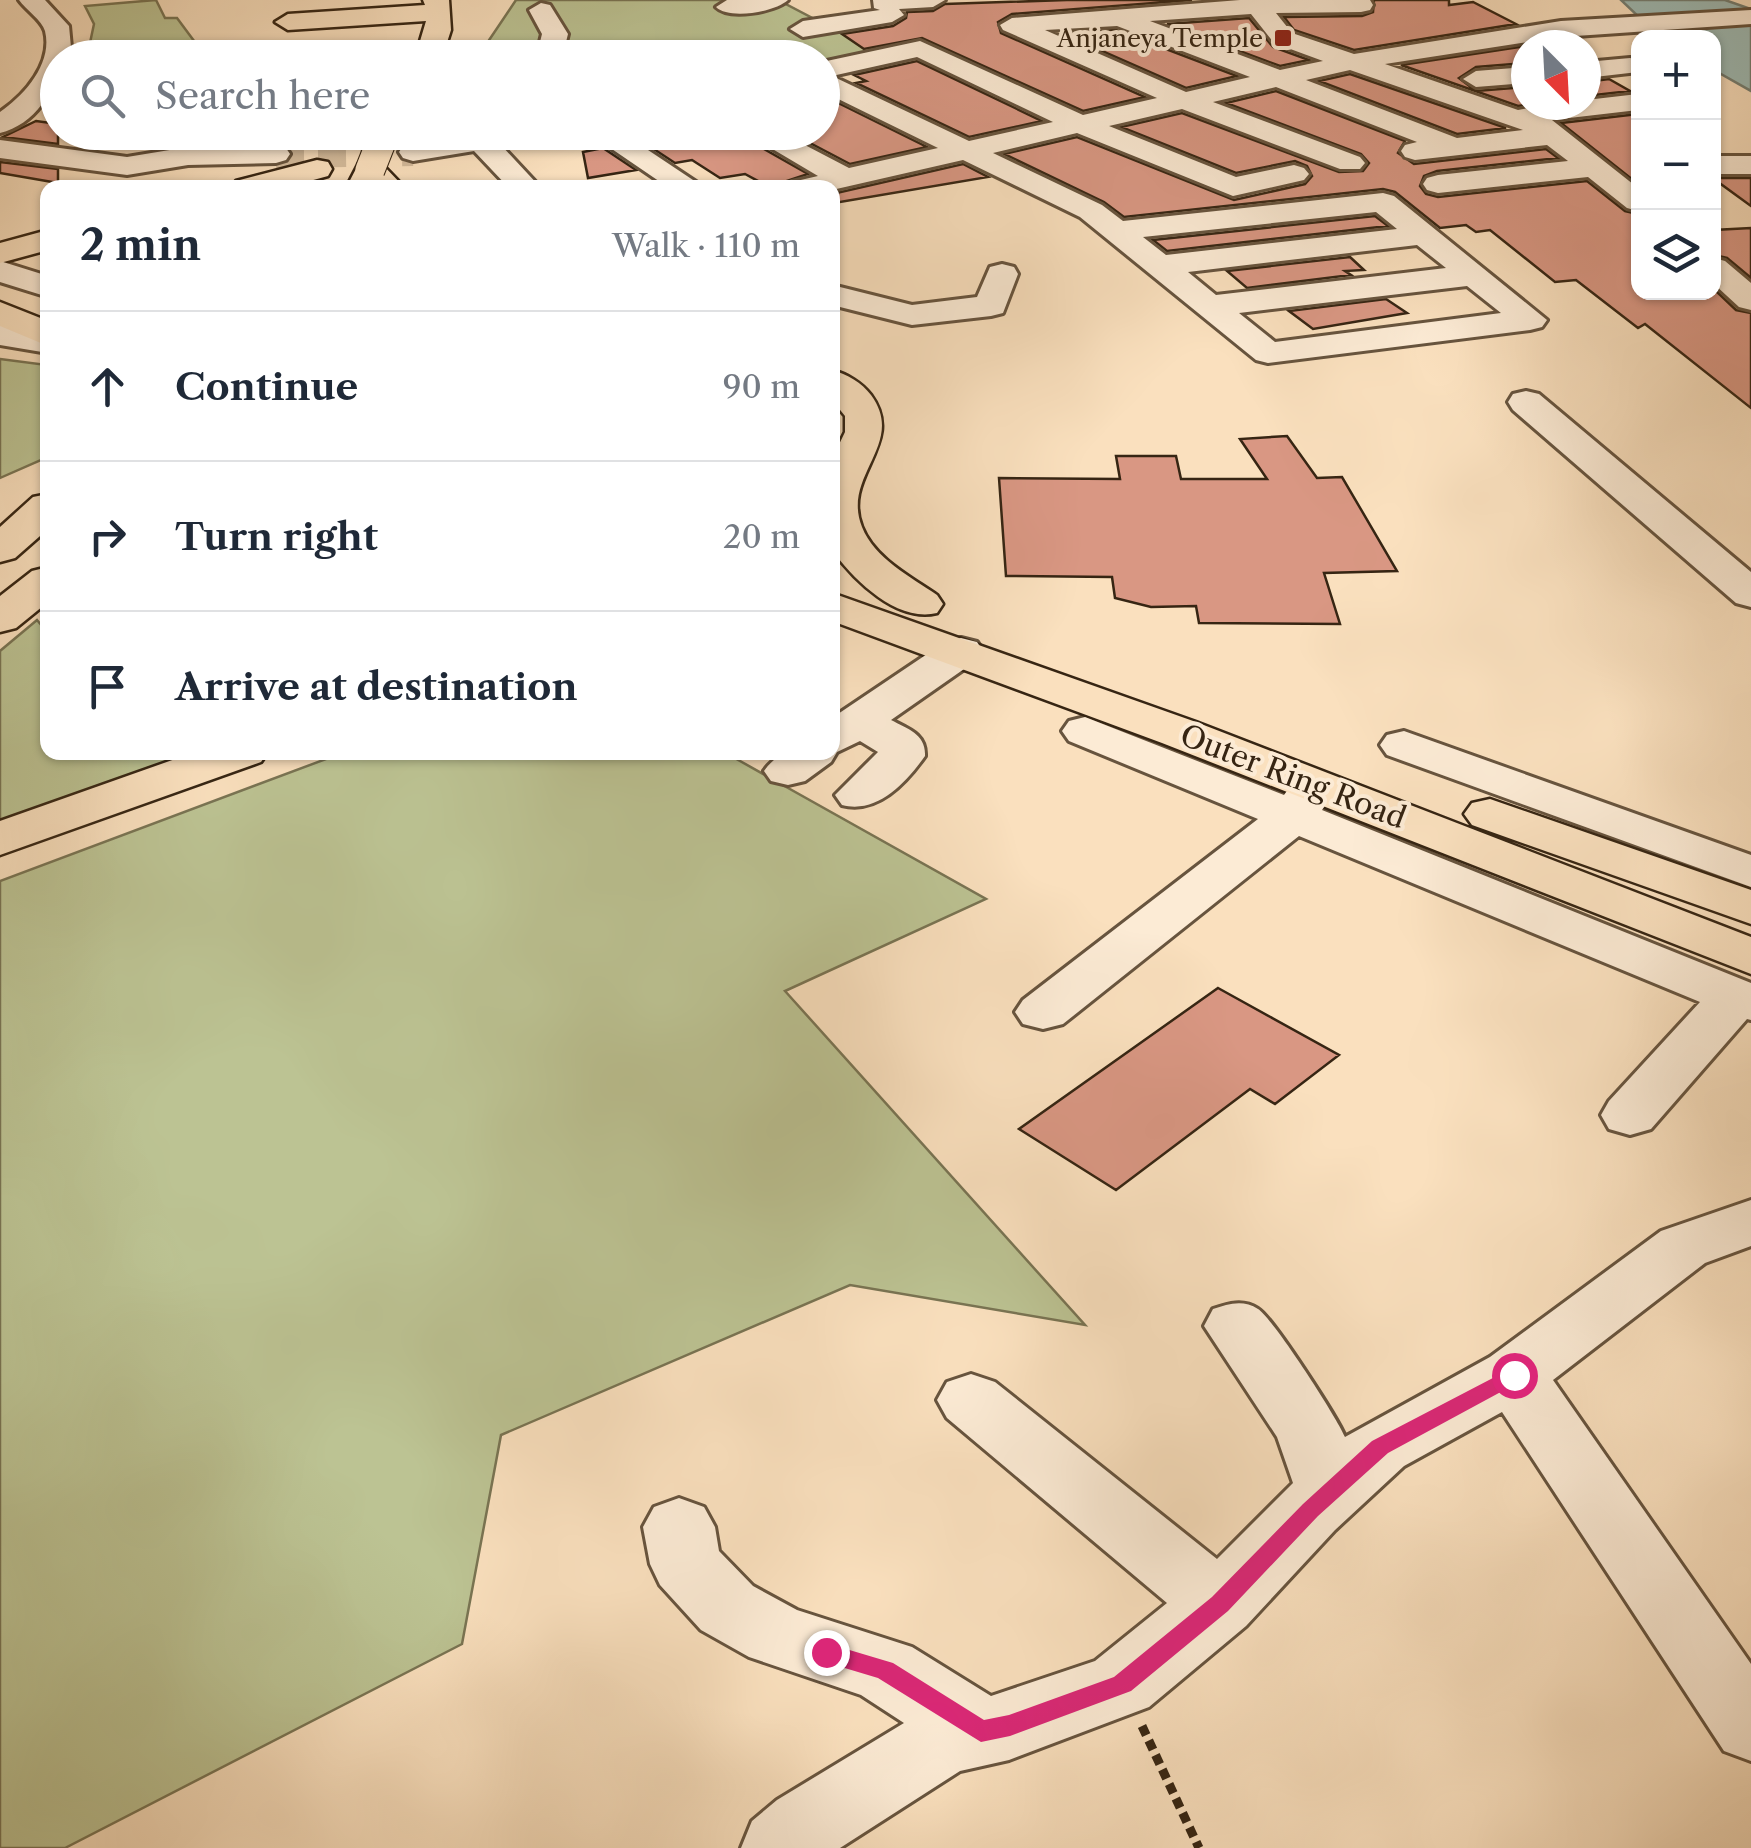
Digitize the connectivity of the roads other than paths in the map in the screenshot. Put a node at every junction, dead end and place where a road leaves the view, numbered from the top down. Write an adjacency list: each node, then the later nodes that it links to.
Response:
1 (31, 0): 15 (street)
2 (776, 0): 7 (street)
3 (933, 0): 12 (street)
4 (1256, 3): 5 (street); 8 (street); 21 (street)
5 (1361, 5)
6 (438, 6): 10 (highway); 17 (highway)
7 (728, 6)
8 (1112, 9): 27 (street); 29 (street)
9 (541, 10): 18 (street)
10 (283, 11): 16 (highway)
11 (1751, 17): 19 (street)
12 (897, 20): 13 (street); 14 (street); 20 (street); 33 (street)
13 (803, 29)
14 (942, 30)
15 (57, 40)
16 (300, 40)
17 (437, 40)
18 (554, 40)
19 (1429, 49): 21 (street); 25 (street)
20 (840, 58)
21 (1350, 62): 27 (street); 34 (street)
22 (1630, 66): 23 (street)
23 (1601, 69)
24 (1511, 76): 25 (street)
25 (1476, 79): 34 (street)
26 (40, 80): 32 (street)
27 (1274, 80): 29 (street); 35 (street)
28 (840, 90): 44 (street)
29 (1185, 100): 33 (street); 48 (street)
30 (1631, 104): 34 (street)
31 (40, 111): 32 (street)
32 (10, 115)
33 (1079, 124): 44 (street); 48 (street)
34 (1545, 127): 35 (street); 51 (street)
35 (1447, 144): 48 (street)
36 (0, 149): 47 (street)
37 (62, 150): 47 (street)
38 (322, 150): 53 (highway)
39 (381, 150): 55 (highway, bridge)
40 (422, 150): 45 (street)
41 (498, 150): 56 (street)
42 (630, 150): 57 (street)
43 (792, 150): 54 (street)
44 (968, 150): 54 (street); 65 (street)
45 (413, 152)
46 (276, 154): 47 (street)
47 (48, 156)
48 (1369, 159)
49 (1751, 164): 50 (street)
50 (1721, 165)
51 (1597, 166): 52 (street); 59 (street); 60 (street)
52 (1631, 166)
53 (312, 178)
54 (845, 178): 58 (street)
55 (374, 180)
56 (520, 180)
57 (677, 180)
58 (837, 180)
59 (1438, 184)
60 (1631, 196)
61 (1126, 230): 62 (street)
62 (1424, 236): 65 (street); 69 (street)
63 (40, 242): 64 (highway)
64 (0, 253)
65 (1159, 266): 75 (street)
66 (0, 272): 70 (street)
67 (1002, 274): 72 (street)
68 (1721, 274): 73 (street)
69 (1474, 275): 75 (street); 75 (street)
70 (40, 284)
71 (0, 294): 74 (highway)
72 (840, 296)
73 (1751, 300)
74 (40, 306)
75 (1209, 306)
76 (0, 313): 77 (highway)
77 (40, 330)
78 (0, 335): 79 (street)
79 (40, 342)
80 (0, 350): 81 (highway)
81 (40, 352)
82 (840, 387): 84 (highway)
83 (1526, 402): 90 (street)
84 (840, 488)
85 (37, 491): 87 (highway)
86 (840, 524): 91 (highway)
87 (0, 549)
88 (840, 576): 91 (highway, Outer Ring Road)
89 (40, 586): 93 (highway)
90 (1751, 594)
91 (921, 604): 105 (highway, Outer Ring Road)
92 (840, 610): 95 (highway, Outer Ring Road)
93 (0, 618)
94 (840, 636): 95 (highway)
95 (947, 660): 96 (highway, Outer Ring Road); 97 (street); 98 (highway)
96 (1138, 718): 98 (highway); 102 (highway, Outer Ring Road)
97 (846, 730): 101 (street)
98 (1085, 731): 102 (street)
99 (1404, 745): 104 (street)
100 (221, 760): 103 (highway)
101 (859, 794)
102 (1304, 801): 106 (street); 107 (street)
103 (0, 838)
104 (1751, 872)
105 (1751, 908)
106 (1746, 986): 108 (street)
107 (1042, 1012)
108 (1630, 1115)
109 (1751, 1222): 111 (street)
110 (1236, 1326): 113 (street)
111 (1514, 1375): 113 (street); 116 (street)
112 (971, 1400): 115 (street)
113 (1331, 1492): 115 (street)
114 (680, 1527): 117 (street)
115 (1220, 1604): 117 (street)
116 (1751, 1727)
117 (981, 1731): 118 (street)
118 (781, 1848)

